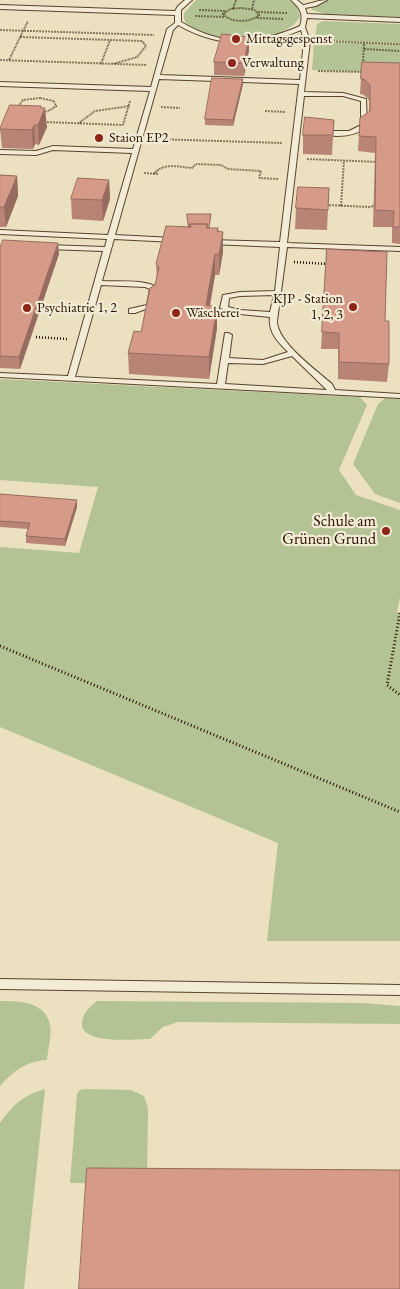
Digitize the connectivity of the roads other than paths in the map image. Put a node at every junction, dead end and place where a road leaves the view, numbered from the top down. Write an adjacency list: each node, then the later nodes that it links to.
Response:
1 (186, 0): 6 (lane)
2 (294, 0): 5 (lane)
3 (324, 0): 5 (lane)
4 (0, 7): 6 (lane)
5 (301, 7): 7 (lane)
6 (177, 15): 9 (lane); 10 (lane)
7 (306, 15): 8 (lane); 9 (lane)
8 (400, 20)
9 (302, 27): 11 (lane)
10 (157, 78): 11 (lane); 13 (lane)
11 (302, 82): 14 (lane)
12 (0, 84): 13 (lane)
13 (154, 88): 18 (lane)
14 (301, 94): 15 (lane); 17 (lane)
15 (297, 132): 16 (lane); 25 (lane)
16 (307, 133)
17 (317, 133)
18 (136, 151): 19 (lane); 22 (lane)
19 (0, 152)
20 (0, 232): 21 (lane)
21 (63, 235): 22 (lane); 27 (lane)
22 (111, 237): 23 (lane); 28 (lane)
23 (178, 240)
24 (206, 241): 25 (lane)
25 (283, 245): 29 (lane); 31 (lane)
26 (46, 247): 27 (lane)
27 (59, 247): 28 (lane)
28 (108, 249): 30 (lane)
29 (400, 249)
30 (98, 283): 32 (lane); 38 (lane)
31 (278, 293): 33 (lane); 33 (lane)
32 (132, 311)
33 (275, 315): 35 (lane)
34 (228, 335): 36 (lane)
35 (294, 353): 36 (lane); 40 (lane)
36 (225, 360): 39 (lane)
37 (0, 375): 38 (lane)
38 (71, 378): 39 (lane)
39 (222, 386): 40 (lane)
40 (332, 392): 41 (lane)
41 (400, 396)
42 (0, 984): 43 (lane)
43 (400, 990)

